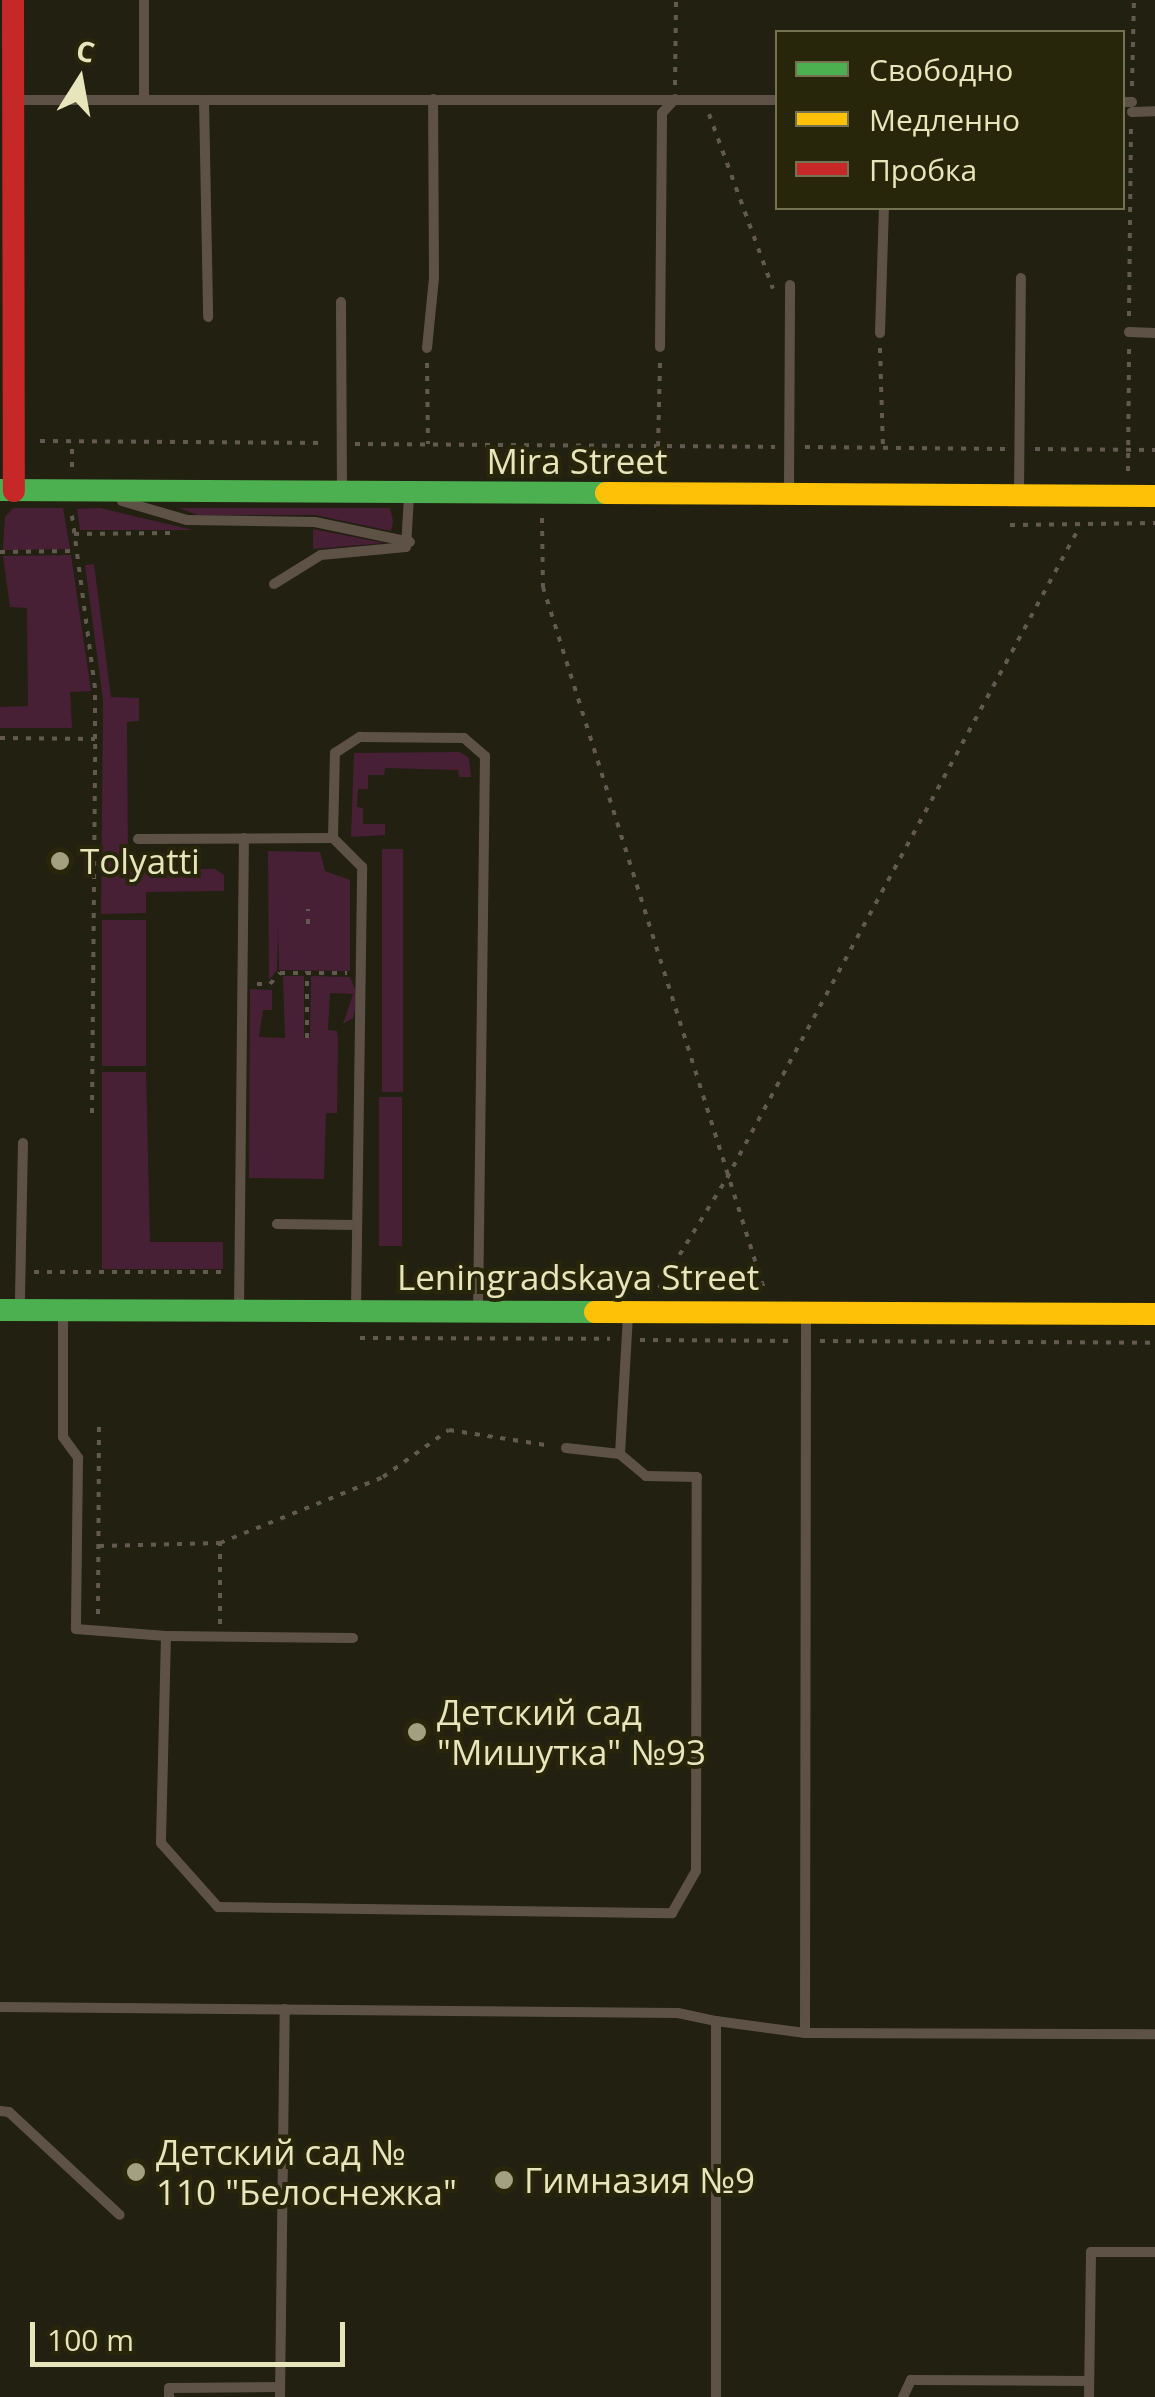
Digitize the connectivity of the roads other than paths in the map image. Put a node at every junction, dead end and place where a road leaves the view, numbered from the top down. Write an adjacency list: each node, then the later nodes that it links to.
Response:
1 (14, 0): 4 (main road)
2 (144, 0): 5 (lane)
3 (675, 99): 7 (lane); 8 (lane); 20 (lane)
4 (13, 100): 5 (lane); 21 (main road)
5 (144, 100): 6 (lane)
6 (204, 100): 7 (lane); 15 (lane)
7 (433, 100): 19 (lane)
8 (775, 100)
9 (1129, 105): 10 (lane)
10 (1155, 111)
11 (884, 210): 18 (lane)
12 (1020, 278): 26 (lane)
13 (790, 286): 25 (lane)
14 (341, 302): 23 (lane)
15 (208, 318)
16 (1129, 332): 17 (lane)
17 (1155, 332)
18 (880, 333)
19 (427, 348)
20 (660, 348)
21 (7, 490): 22 (main road, Mira Street)
22 (82, 492): 23 (main road, Mira Street); 28 (lane)
23 (342, 496): 24 (main road, Mira Street)
24 (409, 496): 25 (main road, Mira Street); 28 (lane)
25 (788, 496): 26 (main road, Mira Street)
26 (1018, 496): 27 (main road, Mira Street)
27 (1155, 496)
28 (410, 542): 29 (lane)
29 (274, 584)
30 (244, 838): 31 (lane); 32 (lane); 38 (lane)
31 (333, 838): 35 (lane); 40 (lane)
32 (138, 839)
33 (23, 1143): 36 (lane)
34 (277, 1224): 35 (lane)
35 (357, 1225): 39 (lane)
36 (10, 1304): 37 (main road, Leningradskaya Street)
37 (63, 1310): 38 (main road, Leningradskaya Street); 46 (lane)
38 (239, 1311): 39 (main road, Leningradskaya Street)
39 (356, 1311): 40 (main road, Leningradskaya Street)
40 (478, 1312): 41 (main road, Leningradskaya Street)
41 (628, 1312): 42 (main road, Leningradskaya Street); 45 (lane)
42 (806, 1313): 43 (main road, Leningradskaya Street); 51 (lane)
43 (1155, 1314)
44 (566, 1448): 45 (lane)
45 (620, 1454): 46 (lane)
46 (166, 1636): 47 (lane)
47 (353, 1638)
48 (0, 2007): 49 (lane)
49 (285, 2009): 50 (lane); 57 (lane)
50 (716, 2021): 51 (lane); 59 (lane)
51 (805, 2034): 52 (lane)
52 (1155, 2034)
53 (0, 2111): 54 (lane)
54 (120, 2214)
55 (1155, 2252): 56 (lane)
56 (1089, 2380): 60 (lane); 61 (lane)
57 (280, 2392): 58 (lane)
58 (168, 2397)
59 (716, 2397)
60 (903, 2397)
61 (1089, 2397)

